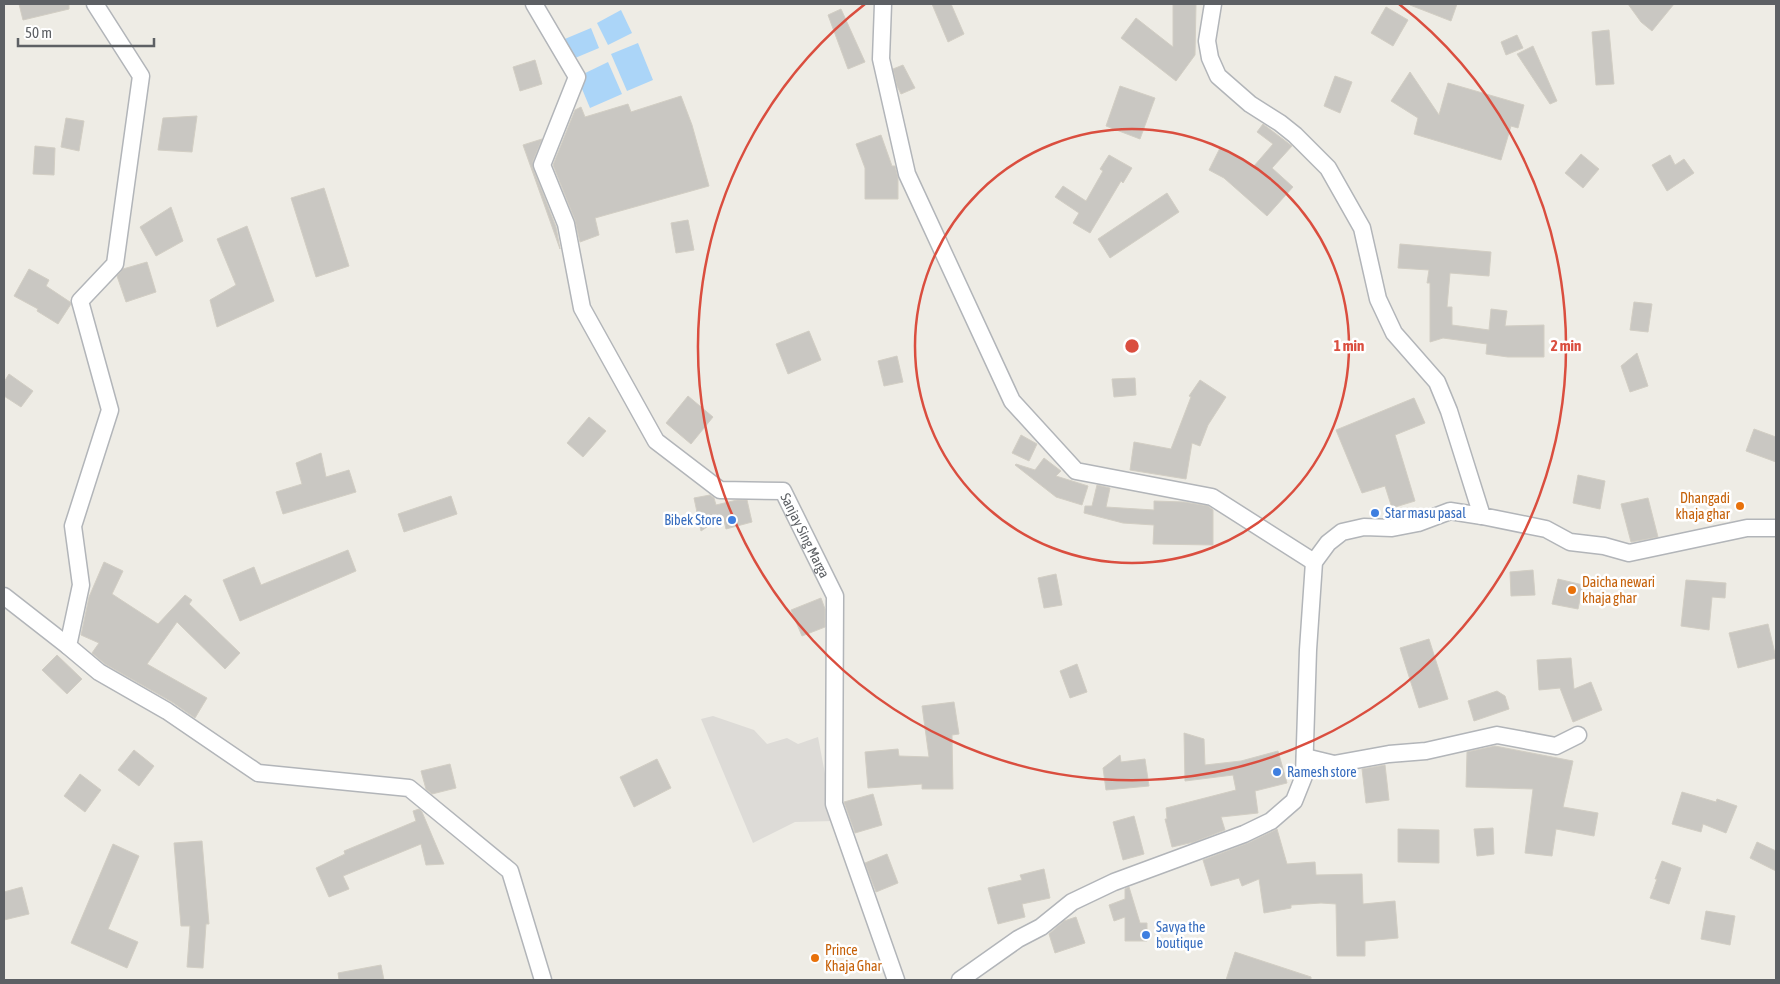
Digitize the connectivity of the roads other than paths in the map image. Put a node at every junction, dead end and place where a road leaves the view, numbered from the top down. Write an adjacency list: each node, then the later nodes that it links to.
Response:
1 (95, 4): 9 (street)
2 (534, 4): 13 (street, Sanjay Sing Marga)
3 (883, 4): 7 (street)
4 (1213, 4): 5 (street)
5 (1482, 516): 6 (street); 7 (street)
6 (1776, 528)
7 (1314, 562): 11 (street)
8 (4, 596): 9 (street)
9 (68, 646): 12 (street)
10 (1578, 735): 11 (street)
11 (1305, 757): 14 (street)
12 (543, 980)
13 (896, 980)
14 (960, 980)

